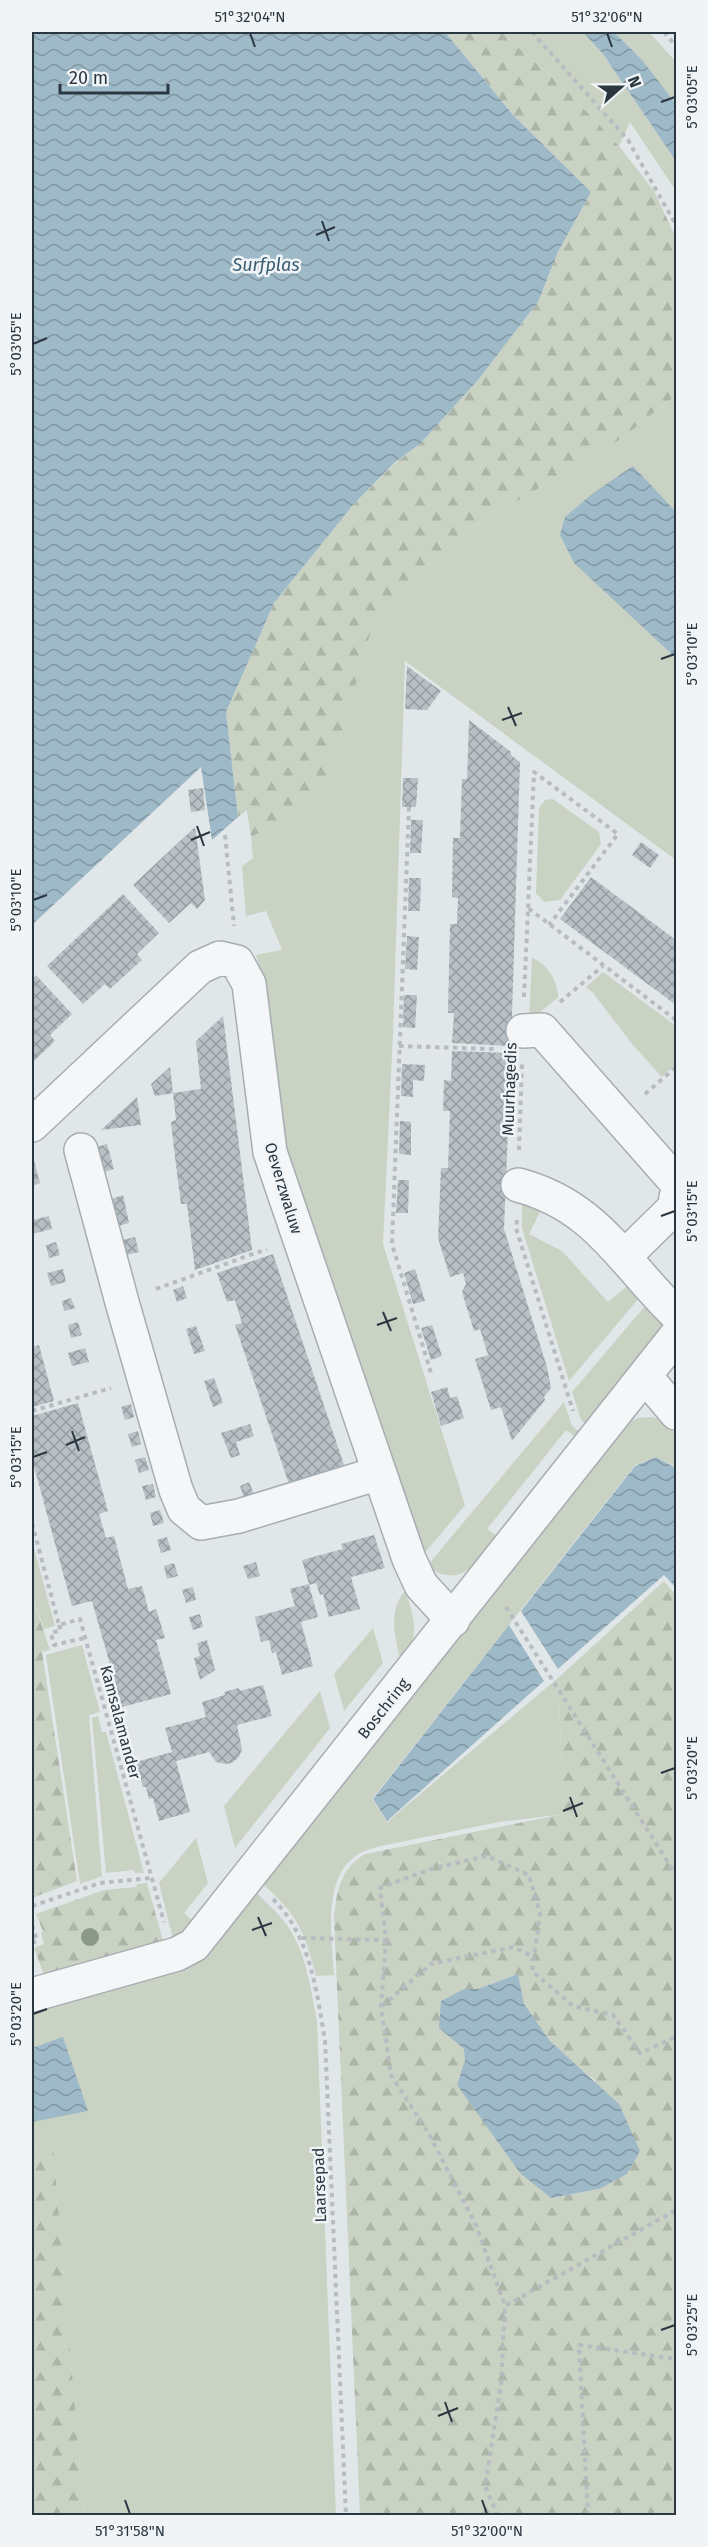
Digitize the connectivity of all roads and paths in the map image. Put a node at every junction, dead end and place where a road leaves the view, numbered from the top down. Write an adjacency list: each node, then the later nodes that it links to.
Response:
1 (532, 32): 4 (path)
2 (664, 32): 3 (path)
3 (676, 46)
4 (676, 225)
5 (409, 807): 13 (path)
6 (225, 835): 9 (path)
7 (528, 908): 8 (path); 8 (path, Muurhagedis); 12 (path, Muurhagedis)
8 (549, 925): 10 (path)
9 (237, 962): 16 (street); 21 (street, Oeverzwaluw)
10 (603, 966): 11 (path); 12 (path)
11 (676, 1020)
12 (523, 1040): 13 (path); 15 (street); 19 (path, Muurhagedis)
13 (399, 1046): 26 (path)
14 (676, 1067): 15 (path)
15 (618, 1116): 18 (street)
16 (32, 1125)
17 (81, 1150): 23 (street)
18 (676, 1182)
19 (518, 1185): 22 (street); 31 (path, Muurhagedis)
20 (676, 1197): 22 (street)
21 (299, 1237): 23 (path); 32 (street, Oeverzwaluw)
22 (625, 1256): 24 (street)
23 (122, 1302): 28 (street)
24 (676, 1314)
25 (676, 1336): 27 (street, Boschring)
26 (431, 1373)
27 (645, 1376): 30 (street); 31 (street, Boschring)
28 (144, 1379): 29 (path); 32 (street)
29 (32, 1411)
30 (676, 1413)
31 (596, 1439): 34 (street, Boschring)
32 (379, 1473): 35 (street, Oeverzwaluw)
33 (32, 1523): 36 (path)
34 (486, 1577): 35 (street, Boschring); 38 (path)
35 (453, 1620): 39 (street, Boschring)
36 (59, 1625): 37 (path, Kamsalamander); 37 (path)
37 (85, 1638): 40 (path, Kamsalamander)
38 (676, 1875)
39 (250, 1876): 43 (path, Laarsepad); 46 (street, Boschring)
40 (151, 1878): 41 (path); 46 (path, Kamsalamander)
41 (32, 1906)
42 (32, 1926): 45 (path)
43 (302, 1938): 44 (path); 54 (path, Laarsepad)
44 (386, 1940): 47 (path); 49 (path)
45 (32, 1943)
46 (173, 1955): 48 (street, Boschring)
47 (534, 1957): 49 (path); 50 (path)
48 (32, 1995)
49 (381, 2006): 52 (path)
50 (676, 2037)
51 (676, 2210): 52 (path)
52 (505, 2306): 55 (path)
53 (676, 2359): 56 (path)
54 (346, 2516)
55 (498, 2516)
56 (588, 2516)

